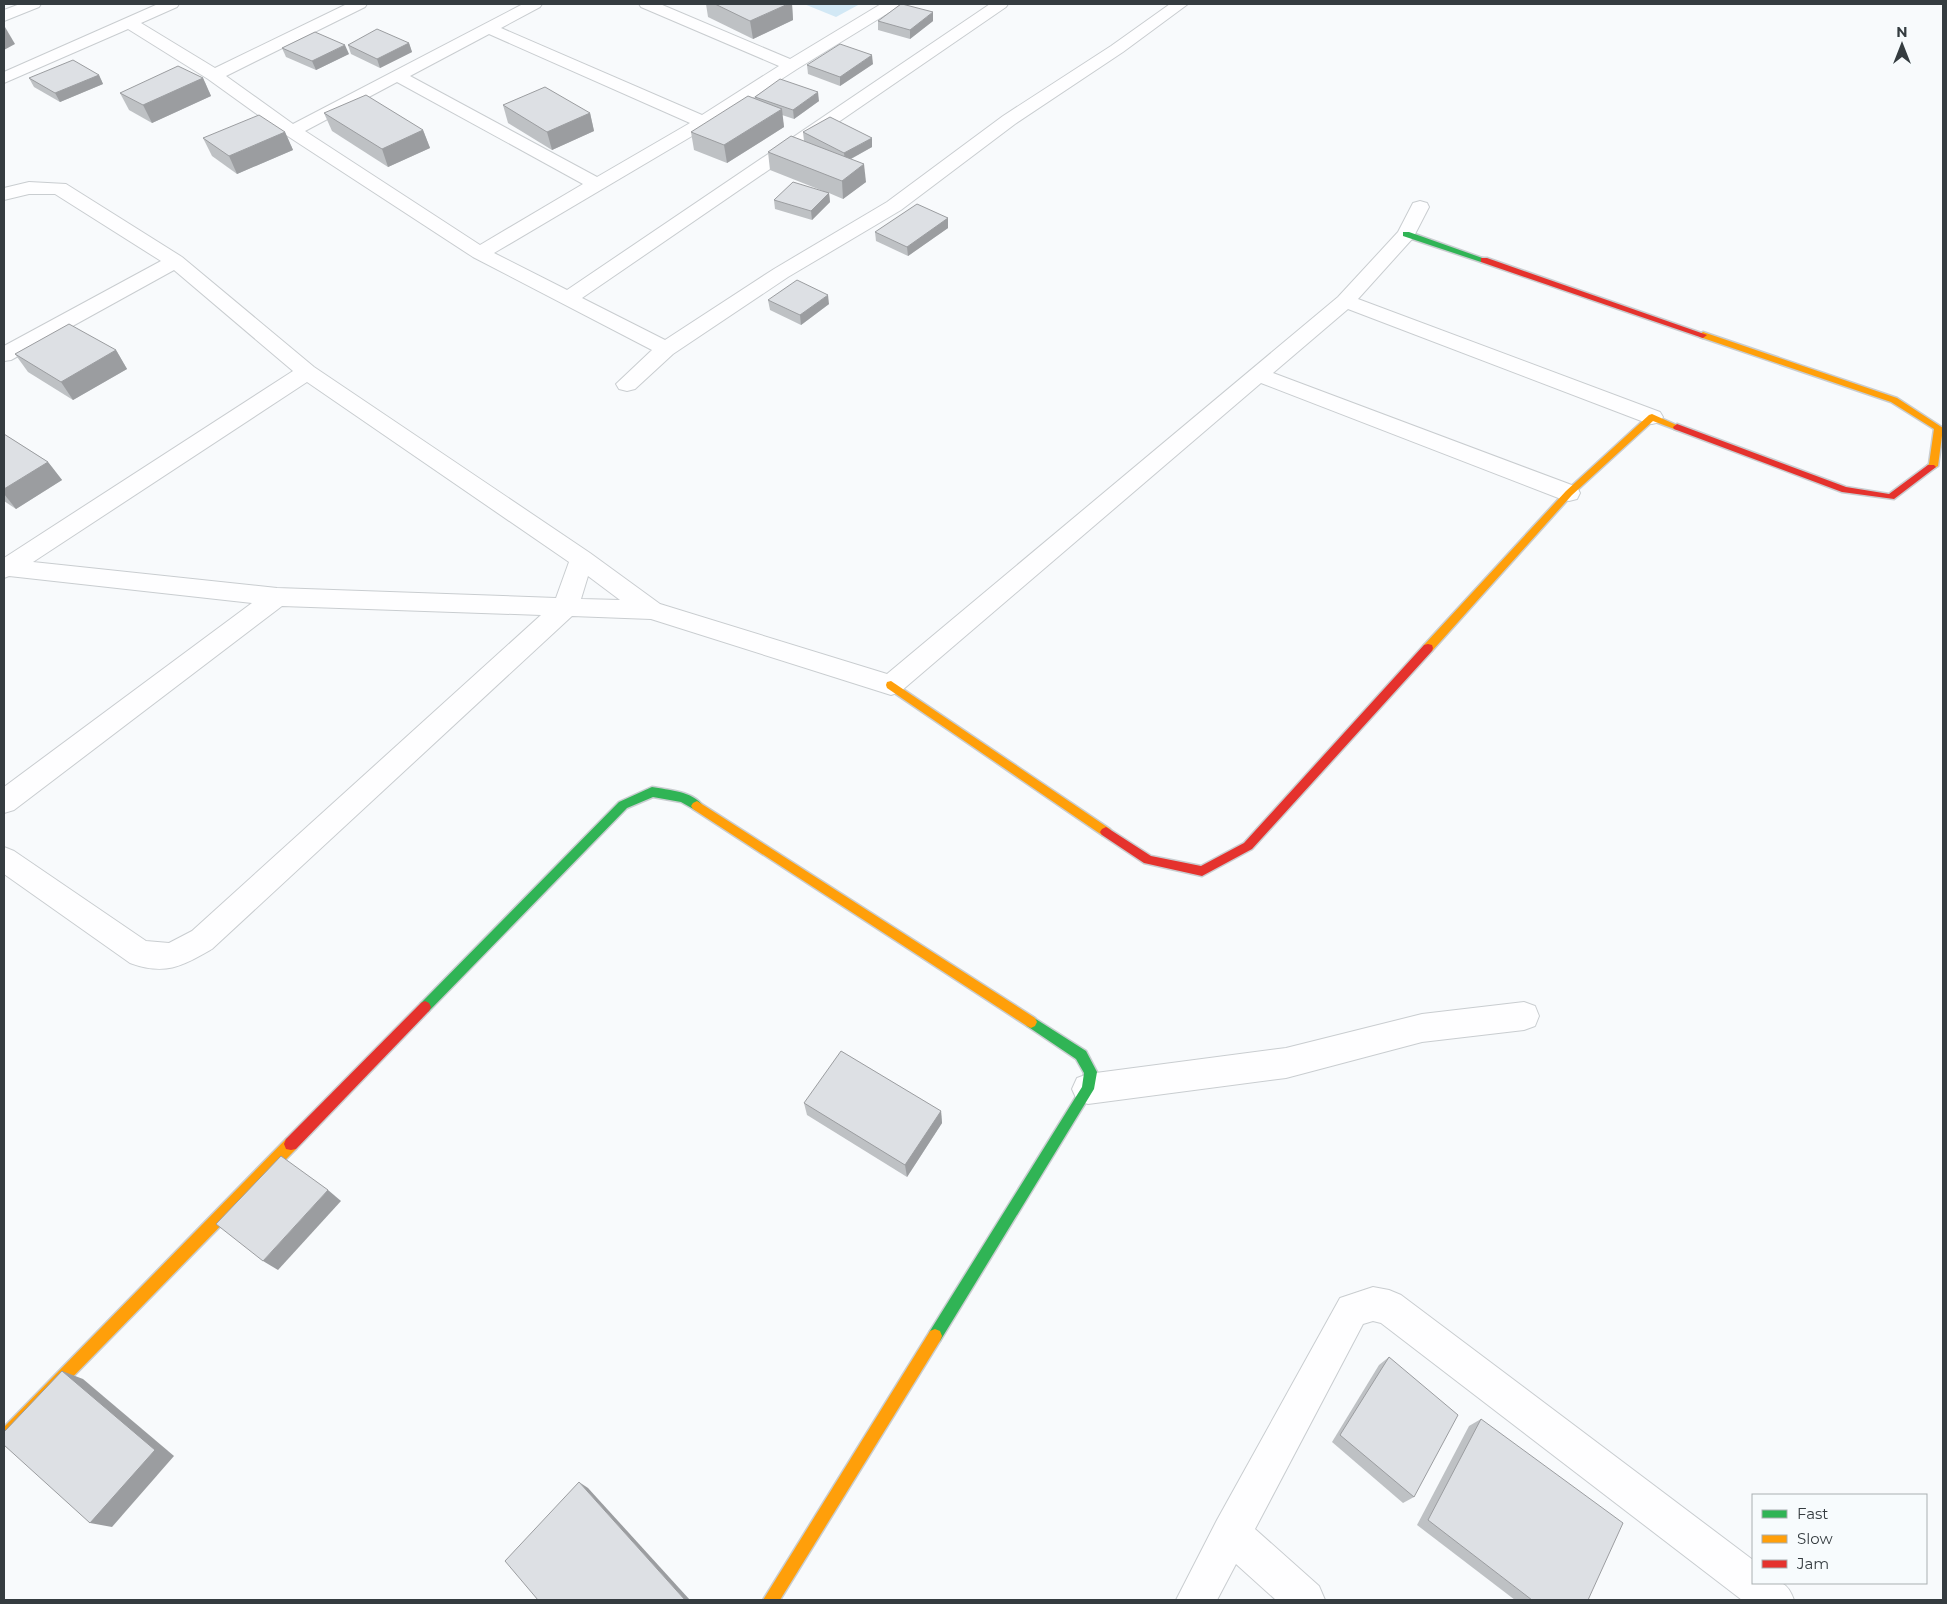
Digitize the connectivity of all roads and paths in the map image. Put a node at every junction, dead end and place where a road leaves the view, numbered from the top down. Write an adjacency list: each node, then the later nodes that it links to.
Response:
1 (33, 4): 9 (street)
2 (171, 4): 10 (street)
3 (359, 4): 13 (street)
4 (534, 4): 11 (street)
5 (648, 4): 12 (street)
6 (892, 4): 12 (street)
7 (1000, 4): 24 (street)
8 (1180, 4): 26 (street)
9 (4, 16)
10 (129, 23): 13 (street); 15 (street)
11 (489, 28): 14 (street); 16 (street)
12 (791, 65): 16 (street)
13 (214, 75): 17 (street)
14 (398, 76): 17 (street); 18 (street)
15 (4, 78)
16 (703, 122): 18 (street)
17 (292, 131): 22 (street)
18 (598, 185): 22 (street)
19 (4, 194): 23 (street)
20 (1420, 207): 21 (street)
21 (1406, 234): 25 (street); 31 (street)
22 (480, 253): 24 (street)
23 (175, 261): 27 (street); 28 (street)
24 (569, 298): 26 (street)
25 (1346, 301): 29 (street); 31 (street)
26 (666, 349): 30 (street)
27 (4, 355)
28 (307, 372): 33 (street); 34 (street)
29 (1259, 375): 32 (street); 38 (street)
30 (627, 384)
31 (1652, 417): 32 (street)
32 (1569, 493): 38 (street)
33 (582, 560): 36 (street); 37 (street)
34 (5, 568): 35 (street)
35 (277, 597): 36 (street); 39 (street)
36 (565, 608): 37 (street); 40 (street)
37 (651, 610): 38 (street)
38 (891, 685)
39 (4, 802)
40 (4, 859)
41 (1524, 1016): 42 (street)
42 (1088, 1089): 43 (street); 47 (street)
43 (4, 1437)
44 (1231, 1534): 45 (street); 48 (street); 49 (street)
45 (1752, 1583)
46 (1753, 1584): 50 (street)
47 (771, 1600)
48 (1196, 1600)
49 (1305, 1600)
50 (1774, 1600)

